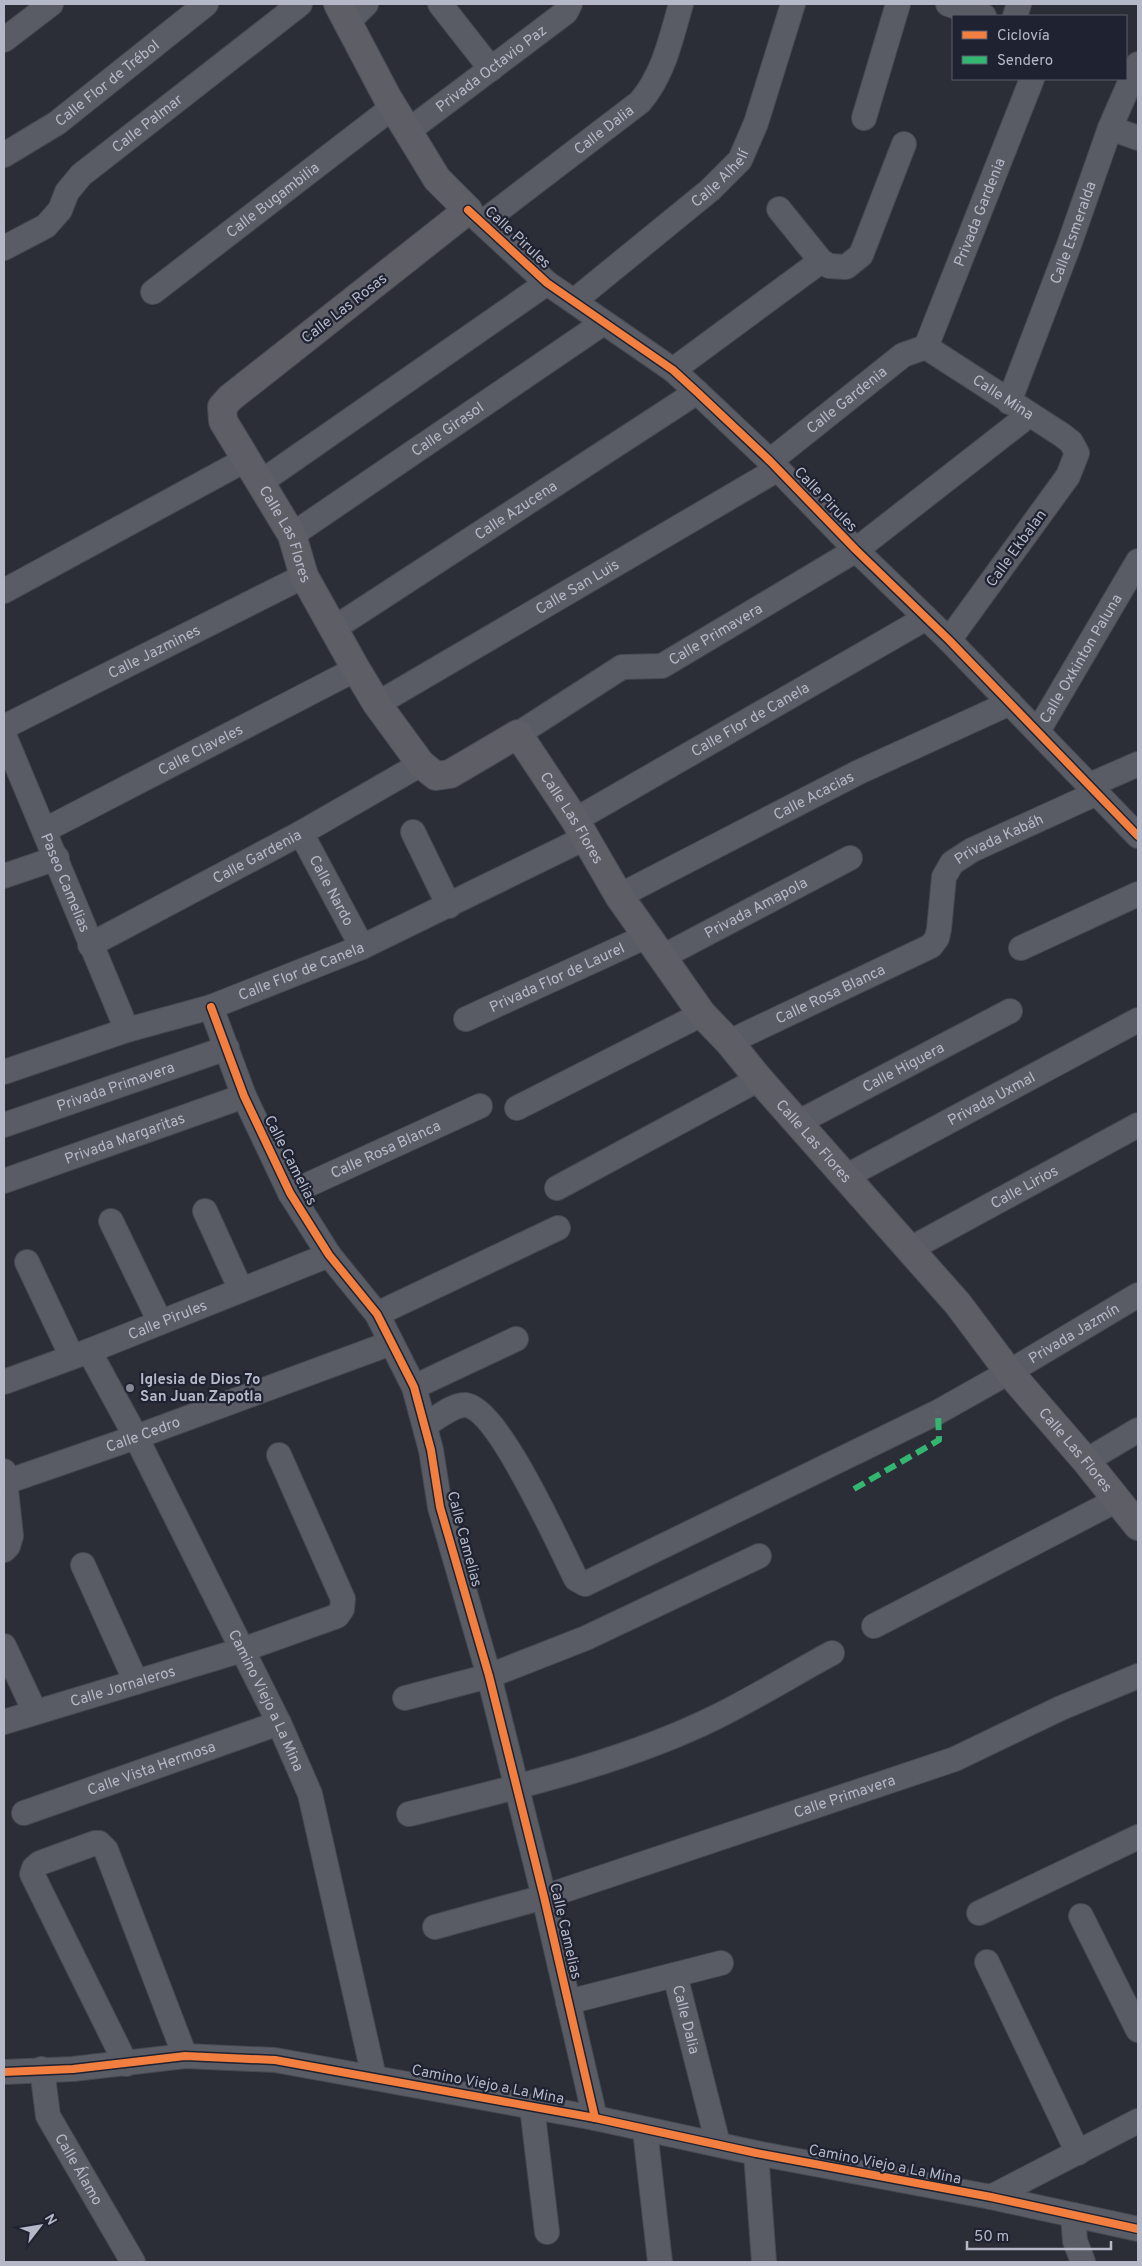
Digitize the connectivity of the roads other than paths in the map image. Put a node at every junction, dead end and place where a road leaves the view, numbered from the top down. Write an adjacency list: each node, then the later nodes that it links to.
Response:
1 (51, 4): 12 (street)
2 (206, 4): 22 (street, Calle Flor de Trébol)
3 (300, 4): 25 (street, Calle Palmar)
4 (440, 4): 14 (street)
5 (570, 4): 14 (street, Privada Octavio Paz)
6 (681, 4): 24 (street, Calle Dalia)
7 (793, 4): 29 (street, Calle Alhelí)
8 (898, 4): 17 (street)
9 (948, 4): 11 (street)
10 (350, 10): 16 (main road, Calle Pirules)
11 (981, 15)
12 (4, 40)
13 (1138, 64): 18 (street, Calle Esmeralda)
14 (491, 69): 19 (street, Privada Octavio Paz)
15 (1032, 80): 31 (street, Privada Gardenia)
16 (393, 107): 19 (main road, Calle Pirules); 28 (street, Calle Bugambilia)
17 (864, 118)
18 (1110, 128): 20 (street); 34 (street, Calle Esmeralda)
19 (408, 131): 24 (main road, Calle Pirules)
20 (1138, 138)
21 (904, 144): 26 (street)
22 (4, 155)
23 (779, 209): 26 (street)
24 (476, 216): 27 (street, Calle Pirules); 35 (main road, Calle Las Rosas)
25 (4, 248)
26 (830, 265): 32 (street)
27 (547, 283): 29 (street, Calle Pirules); 39 (street)
28 (153, 292)
29 (574, 301): 30 (street, Calle Pirules)
30 (603, 323): 32 (street, Calle Pirules); 40 (street, Calle Girasol)
31 (926, 347): 34 (street, Calle Mina); 38 (street, Calle Gardenia)
32 (673, 370): 33 (street, Calle Pirules)
33 (696, 392): 38 (street, Calle Pirules); 46 (street, Calle Azucena)
34 (1009, 402): 36 (street, Calle Mina)
35 (222, 407): 39 (main road, Calle Las Flores)
36 (1029, 415): 37 (street, Calle Mina); 41 (street)
37 (1077, 453): 47 (street, Calle Ekbalan)
38 (774, 465): 41 (street, Calle Pirules); 50 (street, Calle San Luis)
39 (254, 471): 40 (main road, Calle Las Flores); 44 (street)
40 (292, 535): 43 (main road, Calle Las Flores)
41 (856, 550): 45 (street, Calle Pirules); 53 (street, Calle Primavera)
42 (1138, 561): 52 (street, Calle Oxkinton Paluna)
43 (304, 576): 46 (main road, Calle Las Flores); 51 (street, Calle Jazmines)
44 (4, 591)
45 (926, 618): 47 (street, Calle Pirules); 58 (street, Calle Flor de Canela)
46 (333, 629): 48 (main road, Calle Las Flores)
47 (949, 640): 49 (street, Calle Pirules)
48 (356, 669): 50 (main road, Calle Las Flores); 59 (street, Calle Claveles)
49 (1010, 703): 52 (street, Calle Pirules); 67 (street, Calle Acacias)
50 (377, 704): 56 (main road, Calle Las Flores)
51 (4, 727)
52 (1038, 731): 57 (street, Calle Pirules)
53 (518, 734): 56 (main road, Calle Primavera); 58 (main road, Calle Las Flores)
54 (4, 735): 59 (street, Paseo Camelias)
55 (1138, 764): 57 (street, Privada Kabáh)
56 (432, 770): 61 (street, Calle Gardenia)
57 (1094, 789): 62 (street, Calle Pirules); 70 (street, Privada Kabáh)
58 (580, 829): 67 (main road, Calle Las Flores); 68 (street, Calle Flor de Canela)
59 (45, 830): 63 (street, Paseo Camelias)
60 (413, 832): 68 (street)
61 (301, 833): 69 (street, Calle Gardenia); 71 (street, Calle Nardo)
62 (1138, 836)
63 (57, 858): 65 (street); 69 (street, Paseo Camelias)
64 (850, 858): 72 (street, Privada Amapola)
65 (4, 876)
66 (1138, 894): 73 (street)
67 (619, 896): 72 (main road, Calle Las Flores)
68 (449, 906): 71 (street, Calle Flor de Canela)
69 (90, 944): 79 (street, Paseo Camelias)
70 (930, 946): 80 (street, Calle Rosa Blanca)
71 (362, 947): 74 (street, Calle Flor de Canela)
72 (654, 947): 76 (main road, Calle Las Flores); 77 (street, Privada Flor de Laurel)
73 (1021, 948)
74 (211, 1007): 79 (street, Calle Flor de Canela); 81 (street, Calle Camelias)
75 (1010, 1011): 87 (street, Calle Higuera)
76 (702, 1014): 80 (main road, Calle Las Flores); 86 (street)
77 (466, 1019)
78 (1138, 1020): 90 (street, Privada Uxmal)
79 (127, 1030): 82 (street, Calle Flor de Canela)
80 (729, 1042): 83 (main road, Calle Las Flores)
81 (227, 1048): 84 (street, Calle Camelias); 89 (street, Privada Primavera)
82 (6, 1064)
83 (759, 1079): 87 (main road, Calle Las Flores); 92 (street)
84 (244, 1096): 91 (street, Privada Margaritas); 93 (street, Calle Camelias)
85 (480, 1106): 93 (street, Calle Rosa Blanca)
86 (517, 1108)
87 (797, 1122): 90 (main road, Calle Las Flores)
88 (1138, 1124): 97 (street, Calle Lirios)
89 (4, 1125)
90 (845, 1177): 97 (main road, Calle Las Flores)
91 (4, 1181)
92 (557, 1188)
93 (290, 1193): 98 (street, Calle Camelias)
94 (205, 1211): 100 (street)
95 (111, 1221): 103 (street)
96 (558, 1228): 102 (street)
97 (910, 1250): 107 (main road, Calle Las Flores)
98 (329, 1255): 100 (street, Calle Pirules); 102 (street, Calle Camelias)
99 (26, 1262): 106 (street, Camino Viejo a La Mina)
100 (241, 1290): 103 (street, Calle Pirules)
101 (1138, 1295): 107 (street, Privada Jazmín)
102 (377, 1314): 105 (street, Calle Camelias)
103 (160, 1322): 106 (street, Calle Pirules)
104 (516, 1339): 109 (street)
105 (391, 1343): 109 (street, Calle Camelias); 112 (street, Calle Cedro)
106 (81, 1354): 108 (street, Calle Pirules); 112 (street, Camino Viejo a La Mina)
107 (1009, 1372): 110 (street, Privada Jazmín); 114 (main road, Calle Las Flores)
108 (4, 1382)
109 (414, 1386): 110 (street, Calle Camelias)
110 (425, 1425): 125 (street, Calle Camelias)
111 (1138, 1430): 114 (street)
112 (136, 1437): 115 (street, Calle Cedro); 123 (street, Camino Viejo a La Mina)
113 (279, 1455): 123 (street, Calle Jornaleros)
114 (1086, 1461): 116 (main road, Calle Las Flores)
115 (5, 1476): 118 (street)
116 (1117, 1500): 117 (main road, Calle Las Flores); 121 (street)
117 (1138, 1526)
118 (4, 1550)
119 (759, 1556): 125 (street)
120 (83, 1565): 127 (street)
121 (874, 1626)
122 (4, 1646): 129 (street)
123 (242, 1650): 127 (street, Calle Jornaleros); 131 (street, Camino Viejo a La Mina)
124 (832, 1653): 132 (street)
125 (489, 1676): 128 (street); 132 (street, Calle Camelias)
126 (1138, 1676): 136 (street, Calle Primavera)
127 (136, 1682): 129 (street, Calle Jornaleros)
128 (405, 1698)
129 (35, 1712): 130 (street, Calle Jornaleros)
130 (4, 1722)
131 (279, 1723): 133 (street, Calle Vista Hermosa); 149 (street, Camino Viejo a La Mina)
132 (515, 1788): 134 (street); 136 (street, Calle Camelias)
133 (24, 1814)
134 (409, 1814)
135 (1138, 1837): 137 (street)
136 (544, 1897): 139 (street, Calle Primavera); 143 (street, Calle Camelias)
137 (979, 1913)
138 (1081, 1916): 144 (street)
139 (435, 1927)
140 (987, 1962): 155 (street)
141 (721, 1963): 142 (street)
142 (675, 1975): 143 (street, Calle Dalia); 154 (street, Calle Dalia)
143 (568, 2002): 151 (street, Calle Camelias)
144 (1138, 2030)
145 (185, 2056): 146 (street, Camino Viejo a La Mina); 146 (street); 149 (street, Camino Viejo a La Mina)
146 (126, 2064): 147 (street, Camino Viejo a La Mina)
147 (42, 2069): 148 (street, Camino Viejo a La Mina); 161 (street, Calle Álamo)
148 (4, 2072)
149 (374, 2077): 150 (street, Camino Viejo a La Mina)
150 (532, 2107): 151 (street, Camino Viejo a La Mina); 160 (street)
151 (595, 2118): 153 (street, Camino Viejo a La Mina)
152 (1138, 2121): 155 (street)
153 (645, 2130): 154 (street, Camino Viejo a La Mina); 162 (street)
154 (718, 2144): 156 (street, Camino Viejo a La Mina)
155 (1078, 2152): 157 (street)
156 (756, 2153): 157 (street, Camino Viejo a La Mina); 163 (street)
157 (991, 2197): 158 (street, Camino Viejo a La Mina)
158 (1073, 2215): 159 (street, Camino Viejo a La Mina); 164 (street)
159 (1138, 2229)
160 (548, 2232)
161 (133, 2262)
162 (660, 2262)
163 (764, 2262)
164 (1083, 2262)

